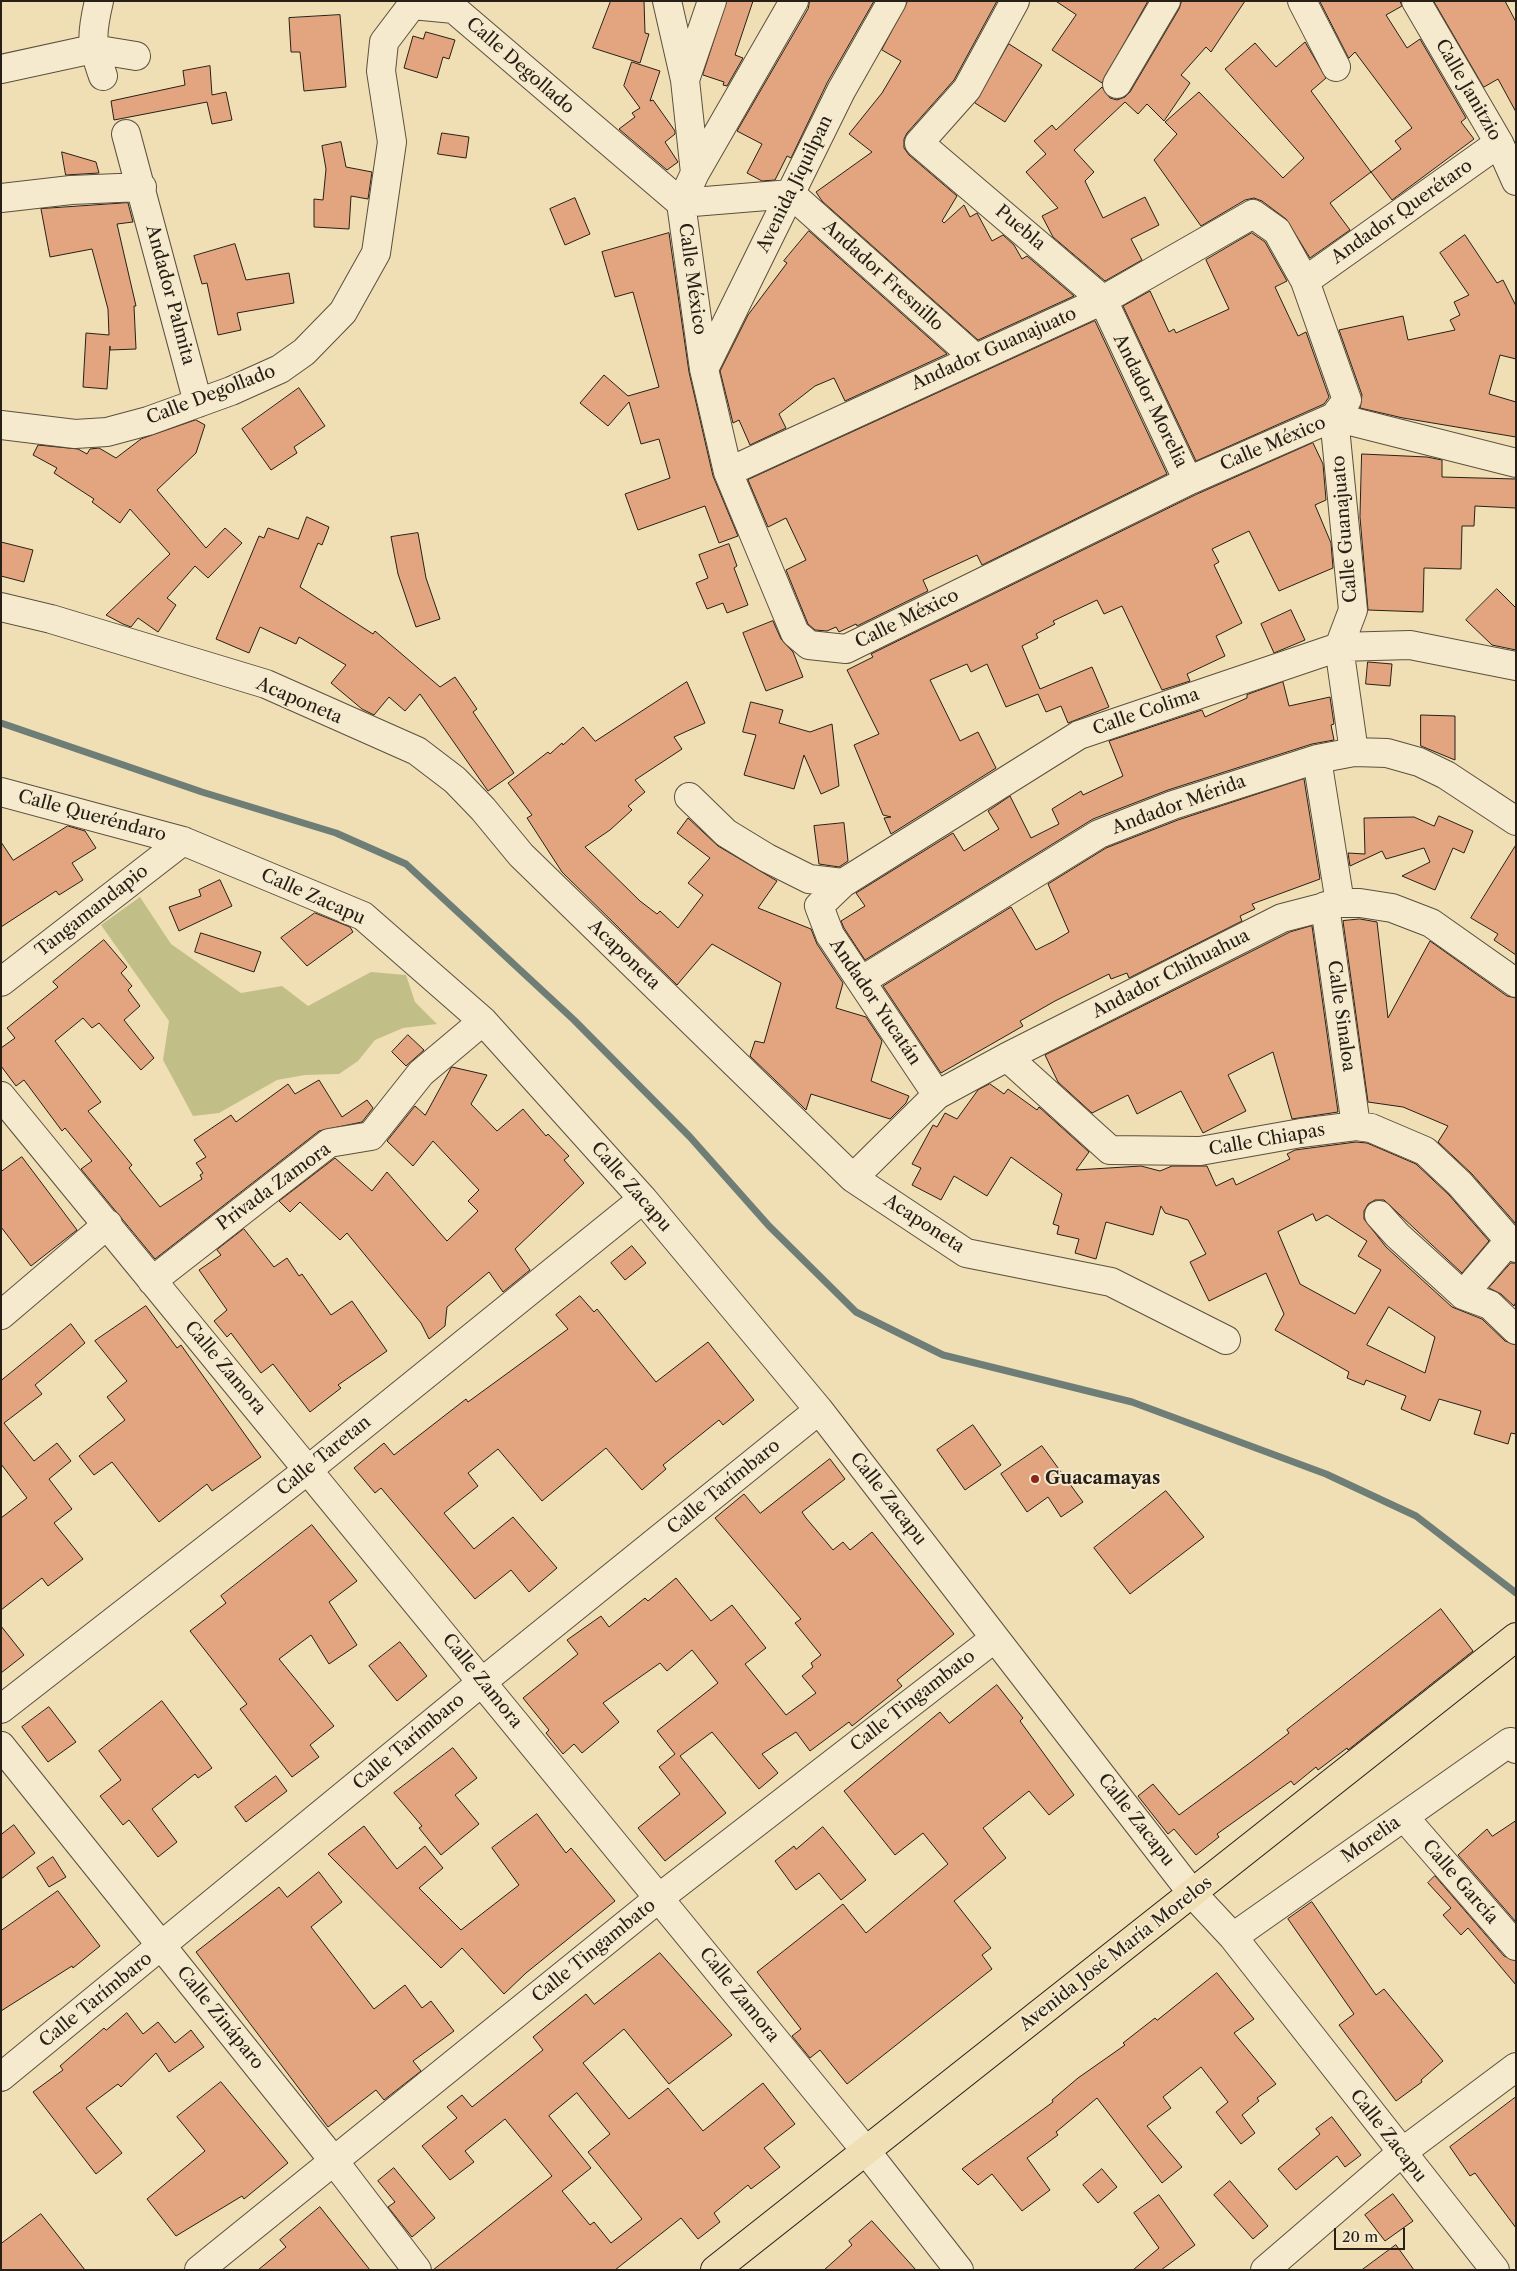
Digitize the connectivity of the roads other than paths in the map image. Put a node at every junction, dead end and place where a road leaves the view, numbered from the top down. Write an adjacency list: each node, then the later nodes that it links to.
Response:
1 (99, 1): 10 (street)
2 (667, 1): 15 (street)
3 (712, 1): 15 (street)
4 (794, 1): 19 (street, Calle México)
5 (892, 1): 22 (street, Avenida Jiquilpan)
6 (1015, 1): 26 (street, Puebla)
7 (1166, 1): 16 (street)
8 (1302, 1): 12 (street)
9 (1416, 1): 18 (street, Calle Janitzio)
10 (93, 49): 11 (street); 13 (street); 14 (street)
11 (136, 56)
12 (1336, 67)
13 (1, 69)
14 (103, 76)
15 (685, 80): 19 (street)
16 (1117, 84)
17 (126, 134): 21 (street, Andador Palmita)
18 (1499, 143): 20 (street, Calle Janitzio); 25 (street, Andador Querétaro)
19 (695, 173): 24 (street, Calle México)
20 (1516, 181)
21 (142, 187): 23 (street); 29 (street, Andador Palmita)
22 (791, 194): 24 (street); 27 (street, Andador Fresnillo); 28 (street, Avenida Jiquilpan)
23 (1, 198)
24 (681, 203): 28 (street, Calle México); 29 (street, Calle Degollado)
25 (1305, 281): 26 (street, Andador Guanajuato); 30 (street)
26 (1107, 310): 27 (street, Andador Guanajuato); 34 (street, Andador Morelia)
27 (974, 357): 33 (street, Andador Guanajuato)
28 (704, 369): 33 (street, Calle México)
29 (198, 403): 31 (street, Calle Degollado)
30 (1334, 417): 32 (street, Calle México); 34 (street, Calle México); 36 (street, Calle Guanajuato)
31 (1, 424)
32 (1516, 463)
33 (728, 472): 34 (street, Calle México)
34 (1188, 481)
35 (1, 607): 55 (street, Acaponeta)
36 (1339, 648): 37 (street, Calle Colima); 38 (street, Calle Guanajuato); 44 (street, Calle Colima)
37 (1516, 666)
38 (1354, 752): 39 (street, Andador Mérida); 42 (street, Andador Mérida)
39 (1317, 759): 45 (street, Calle Sinaloa); 47 (street, Andador Mérida)
40 (1, 792): 43 (street, Calle Queréndaro)
41 (688, 797): 44 (street)
42 (1516, 822)
43 (183, 841): 48 (street, Tangamandapio); 50 (street, Calle Zacapu)
44 (843, 883): 46 (street, Calle Colima)
45 (1333, 905): 49 (street, Andador Chihuahua); 51 (street, Andador Chihuahua); 54 (street, Calle Sinaloa)
46 (820, 906): 47 (street, Andador Yucatán)
47 (861, 981): 52 (street, Andador Yucatán)
48 (1, 982)
49 (1516, 983)
50 (483, 1021): 56 (street, Calle Zacapu); 60 (street, Privada Zamora)
51 (1007, 1057): 52 (street, Andador Chihuahua); 54 (street, Calle Chiapas)
52 (937, 1095): 55 (street, Andador Chihuahua)
53 (1, 1096): 58 (street, Calle Zamora)
54 (1356, 1126): 59 (street, Calle Chiapas)
55 (853, 1178): 64 (street, Acaponeta)
56 (644, 1199): 65 (street, Calle Zacapu); 66 (street, Calle Taretan)
57 (1379, 1215): 61 (street)
58 (108, 1224): 60 (street, Calle Zamora); 62 (street)
59 (1512, 1245): 61 (street)
60 (152, 1281): 66 (street, Calle Zamora)
61 (1463, 1295): 63 (street)
62 (1, 1315)
63 (1516, 1330)
64 (1226, 1340)
65 (820, 1410): 68 (street, Calle Zacapu); 69 (street, Calle Tarímbaro)
66 (309, 1469): 69 (street, Calle Zamora); 70 (street, Calle Taretan)
67 (1516, 1637): 74 (main road, Avenida José María Morelos)
68 (995, 1638): 74 (street, Calle Zacapu); 75 (street, Calle Tingambato)
69 (482, 1682): 75 (street, Calle Zamora); 77 (street, Calle Tarímbaro)
70 (1, 1709)
71 (1, 1746): 77 (street, Calle Zináparo)
72 (1513, 1746): 73 (street, Morelia)
73 (1404, 1817): 76 (street, Morelia); 78 (street, Calle García)
74 (1192, 1893): 76 (street, Calle Zacapu); 81 (main road, Avenida José María Morelos)
75 (660, 1898): 81 (street, Calle Zamora); 83 (street, Calle Tingambato)
76 (1232, 1937): 82 (street, Calle Zacapu)
77 (162, 1946): 80 (street, Calle Tarímbaro); 83 (street, Calle Zináparo)
78 (1516, 1946)
79 (1516, 2067): 82 (street)
80 (1, 2077)
81 (866, 2151): 86 (main road, Avenida José María Morelos); 87 (street, Calle Zamora)
82 (1401, 2153): 88 (street); 89 (street, Calle Zacapu)
83 (334, 2161): 84 (street, Calle Tingambato); 85 (street, Calle Zináparo)
84 (198, 2270)
85 (417, 2270)
86 (715, 2270)
87 (959, 2270)
88 (1265, 2270)
89 (1495, 2270)

